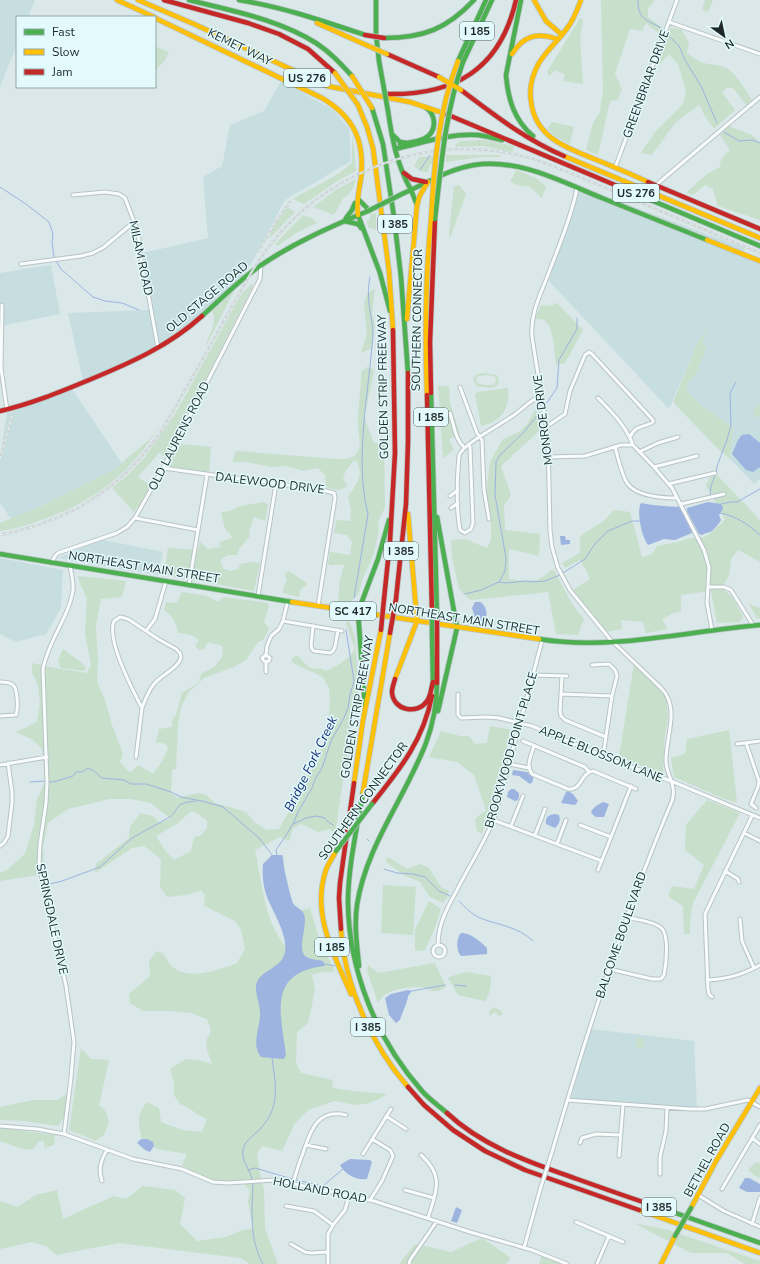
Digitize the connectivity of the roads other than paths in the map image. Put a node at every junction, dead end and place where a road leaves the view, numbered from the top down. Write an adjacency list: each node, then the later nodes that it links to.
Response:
1 (117, 0): 17 (main road, KEMET WAY)
2 (138, 0): 26 (main road, US 276)
3 (164, 0): 56 (main road, GOLDEN STRIP FREEWAY / I 385, bridge)
4 (189, 0): 57 (main road, GOLDEN STRIP FREEWAY / I 385, bridge)
5 (239, 0): 16 (main road, US 276)
6 (376, 0): 29 (main road, bridge)
7 (469, 0): 21 (main road)
8 (474, 0): 21 (main road)
9 (486, 0): 24 (main road, SOUTHERN CONNECTOR / I 185)
10 (492, 0): 24 (main road, SOUTHERN CONNECTOR / I 185)
11 (516, 0): 26 (main road)
12 (521, 0): 25 (main road)
13 (534, 0): 20 (main road)
14 (581, 0): 20 (main road)
15 (677, 0): 19 (street, GREENBRIAR DRIVE)
16 (264, 4): 21 (main road, bridge); 33 (main road, US 276, bridge)
17 (152, 16)
18 (156, 18): 41 (main road, KEMET WAY)
19 (669, 22): 23 (street); 34 (street, GREENBRIAR DRIVE)
20 (561, 34): 22 (main road)
21 (413, 36)
22 (557, 39): 25 (main road); 34 (main road)
23 (760, 54)
24 (460, 61): 46 (main road, SOUTHERN CONNECTOR / I 185, bridge)
25 (509, 61): 33 (main road)
26 (367, 94): 28 (main road, US 276)
27 (760, 99): 37 (street)
28 (420, 104): 30 (main road, US 276); 31 (main road)
29 (392, 134): 31 (main road); 32 (main road)
30 (512, 142): 32 (main road); 51 (main road, US 276)
31 (406, 143): 32 (main road)
32 (394, 148): 35 (main road)
33 (548, 148): 50 (main road, US 276)
34 (615, 168): 37 (main road)
35 (404, 174): 36 (main road); 39 (main road)
36 (428, 182): 38 (main road, OLD STAGE ROAD); 39 (main road, OLD STAGE ROAD); 42 (main road)
37 (656, 185): 48 (main road)
38 (578, 188): 52 (main road, OLD STAGE ROAD); 60 (street, MONROE DRIVE)
39 (411, 190): 42 (main road); 43 (main road, OLD STAGE ROAD, bridge)
40 (73, 195): 47 (street, MILAM ROAD)
41 (357, 198): 43 (main road); 44 (main road, KEMET WAY); 45 (main road)
42 (417, 205): 57 (main road)
43 (367, 209): 44 (main road, OLD STAGE ROAD)
44 (357, 214): 45 (main road, OLD STAGE ROAD); 49 (main road)
45 (345, 219): 49 (main road); 54 (main road, OLD STAGE ROAD)
46 (433, 220): 86 (main road, SOUTHERN CONNECTOR / I 185); 105 (main road, SOUTHERN CONNECTOR / I 185)
47 (134, 222): 53 (street); 58 (street, MILAM ROAD)
48 (760, 229)
49 (363, 230): 56 (main road)
50 (760, 238)
51 (760, 246)
52 (760, 262)
53 (21, 264)
54 (261, 266): 58 (main road, OLD STAGE ROAD); 77 (street, OLD LAURENS ROAD)
55 (2, 305): 62 (street)
56 (393, 325): 91 (main road, GOLDEN STRIP FREEWAY / I 385)
57 (406, 343): 88 (main road, GOLDEN STRIP FREEWAY / I 385)
58 (158, 348): 62 (main road, OLD STAGE ROAD)
59 (460, 387): 66 (street)
60 (542, 396): 65 (street, MONROE DRIVE); 66 (street)
61 (598, 398): 68 (street)
62 (7, 410): 63 (main road, OLD STAGE ROAD)
63 (0, 412)
64 (450, 413): 71 (street)
65 (546, 427): 68 (street); 75 (street, MONROE DRIVE)
66 (481, 437): 69 (street); 93 (street)
67 (678, 437): 73 (street)
68 (630, 438): 70 (street)
69 (469, 444): 71 (street); 87 (street)
70 (633, 445): 72 (street); 73 (street)
71 (464, 447): 82 (street)
72 (615, 447): 75 (street); 85 (street)
73 (639, 452): 76 (street)
74 (697, 456): 76 (street)
75 (549, 457): 116 (street, MONROE DRIVE)
76 (654, 466): 81 (street)
77 (163, 468): 79 (street, DALEWOOD DRIVE); 92 (street, OLD LAURENS ROAD)
78 (715, 473): 81 (street)
79 (207, 475): 80 (street, DALEWOOD DRIVE); 94 (street)
80 (276, 484): 101 (street); 103 (street, DALEWOOD DRIVE)
81 (668, 484): 85 (street)
82 (458, 490): 84 (street); 87 (street)
83 (724, 494): 89 (street)
84 (450, 496)
85 (677, 498): 89 (street)
86 (434, 501): 105 (main road, SOUTHERN CONNECTOR / I 185); 111 (main road)
87 (458, 503): 90 (street)
88 (406, 504): 107 (main road); 174 (main road, GOLDEN STRIP FREEWAY / I 385, bridge)
89 (681, 504): 100 (street)
90 (451, 508)
91 (391, 516): 104 (main road); 128 (main road, GOLDEN STRIP FREEWAY / I 385, bridge)
92 (135, 518): 94 (street); 96 (street, OLD LAURENS ROAD)
93 (489, 519)
94 (198, 530): 99 (street)
95 (0, 554): 96 (main road, NORTHEAST MAIN STREET / SC 417)
96 (52, 562): 97 (main road, NORTHEAST MAIN STREET / SC 417)
97 (70, 565): 98 (main road, NORTHEAST MAIN STREET / SC 417); 139 (street, SPRINGDALE DRIVE)
98 (166, 581): 99 (main road, NORTHEAST MAIN STREET / SC 417); 113 (street)
99 (189, 585): 101 (main road, NORTHEAST MAIN STREET / SC 417)
100 (708, 587): 108 (street); 112 (street)
101 (258, 596): 102 (main road, NORTHEAST MAIN STREET / SC 417)
102 (288, 600): 103 (main road, NORTHEAST MAIN STREET / SC 417); 106 (street)
103 (318, 606): 104 (main road, NORTHEAST MAIN STREET / SC 417)
104 (358, 612): 107 (main road, NORTHEAST MAIN STREET / SC 417); 128 (main road)
105 (434, 614): 114 (main road, SOUTHERN CONNECTOR / I 185, bridge)
106 (283, 621): 110 (street); 118 (street)
107 (417, 621): 111 (main road, NORTHEAST MAIN STREET / SC 417); 123 (main road)
108 (753, 625): 109 (main road, SC 417); 112 (main road, SC 417)
109 (760, 625)
110 (313, 626): 110 (street)
111 (457, 628): 115 (main road, NORTHEAST MAIN STREET / SC 417); 134 (main road)
112 (712, 630): 116 (main road, NORTHEAST MAIN STREET / SC 417)
113 (146, 631): 127 (street); 127 (street)
114 (435, 632): 123 (main road, SOUTHERN CONNECTOR / I 185); 134 (main road, SOUTHERN CONNECTOR / I 185)
115 (542, 641): 116 (main road, NORTHEAST MAIN STREET / SC 417); 119 (street, BROOKWOOD POINT PLACE)
116 (613, 642): 146 (street, BALCOME BOULEVARD)
117 (592, 665): 126 (street)
118 (266, 672)
119 (532, 675): 120 (street); 130 (street, BROOKWOOD POINT PLACE)
120 (562, 676): 121 (street); 125 (street)
121 (567, 676)
122 (0, 682): 129 (street)
123 (433, 682): 177 (main road, SOUTHERN CONNECTOR / I 185, bridge)
124 (458, 694): 130 (street, APPLE BLOSSOM LANE)
125 (561, 694): 126 (street); 131 (street)
126 (612, 696): 131 (street)
127 (142, 708): 140 (street)
128 (365, 713): 177 (main road, GOLDEN STRIP FREEWAY / I 385)
129 (0, 716)
130 (520, 723): 138 (street, APPLE BLOSSOM LANE); 142 (street, BROOKWOOD POINT PLACE)
131 (606, 737): 138 (street)
132 (523, 741): 137 (street)
133 (760, 741): 135 (street)
134 (426, 743): 174 (main road, SOUTHERN CONNECTOR / I 185)
135 (746, 743): 136 (street); 150 (street)
136 (737, 744)
137 (534, 746): 144 (street); 145 (street)
138 (603, 756): 146 (street, APPLE BLOSSOM LANE)
139 (47, 757): 141 (street); 190 (street, SPRINGDALE DRIVE)
140 (136, 757)
141 (8, 763): 143 (street); 163 (street)
142 (509, 764): 144 (street); 154 (street, BROOKWOOD POINT PLACE)
143 (0, 765)
144 (528, 768): 145 (street)
145 (589, 772): 147 (street)
146 (671, 781): 152 (street, APPLE BLOSSOM LANE); 168 (street, BALCOME BOULEVARD)
147 (631, 786): 148 (street); 160 (street)
148 (636, 789)
149 (523, 796): 157 (street)
150 (756, 808)
151 (544, 809): 159 (street)
152 (752, 816): 153 (street, APPLE BLOSSOM LANE); 158 (street)
153 (760, 818)
154 (493, 820): 157 (street); 170 (street, BROOKWOOD POINT PLACE)
155 (566, 820): 162 (street)
156 (580, 825): 160 (street)
157 (511, 826): 159 (street)
158 (744, 833): 161 (street); 166 (street)
159 (535, 835): 162 (street)
160 (611, 837): 164 (street)
161 (760, 841)
162 (557, 844): 164 (street)
163 (0, 846)
164 (602, 861): 165 (street)
165 (598, 870)
166 (725, 871): 167 (street); 175 (street)
167 (739, 882)
168 (627, 917): 173 (street, BALCOME BOULEVARD); 173 (street)
169 (740, 919): 172 (street)
170 (438, 945)
171 (760, 965): 172 (street)
172 (754, 968): 175 (street)
173 (609, 969): 179 (street, BALCOME BOULEVARD)
174 (359, 976): 221 (main road, GOLDEN STRIP FREEWAY / I 385)
175 (707, 980): 176 (street)
176 (712, 997)
177 (374, 1038): 225 (main road, GOLDEN STRIP FREEWAY / I 385)
178 (760, 1088): 180 (main road, BETHEL ROAD)
179 (567, 1100): 181 (street); 223 (street, BALCOME BOULEVARD, bridge)
180 (751, 1102): 182 (street); 183 (street); 207 (main road, BETHEL ROAD)
181 (623, 1105): 183 (street); 191 (street)
182 (760, 1107)
183 (667, 1108): 202 (street)
184 (390, 1109): 186 (street)
185 (346, 1115): 196 (street)
186 (386, 1116): 189 (street); 193 (street)
187 (760, 1125): 192 (street)
188 (0, 1126): 190 (street, HOLLAND ROAD)
189 (406, 1129)
190 (64, 1134): 197 (street, HOLLAND ROAD)
191 (620, 1135): 194 (street); 201 (street)
192 (752, 1138): 195 (street); 205 (street)
193 (372, 1139): 199 (street); 211 (street)
194 (580, 1143)
195 (760, 1144)
196 (306, 1145): 198 (street); 204 (street)
197 (107, 1150): 203 (street); 204 (street, HOLLAND ROAD)
198 (326, 1150)
199 (363, 1154)
200 (421, 1155): 209 (street)
201 (619, 1156)
202 (660, 1174)
203 (102, 1181)
204 (293, 1183): 208 (street, HOLLAND ROAD)
205 (722, 1189)
206 (405, 1190): 209 (street)
207 (698, 1195): 216 (street); 230 (main road, BETHEL ROAD, bridge)
208 (349, 1196): 211 (street, HOLLAND ROAD); 217 (street)
209 (434, 1198): 213 (street)
210 (760, 1198): 216 (street)
211 (370, 1200): 213 (street, HOLLAND ROAD)
212 (286, 1206): 217 (street)
213 (428, 1218): 214 (street, HOLLAND ROAD)
214 (437, 1221): 223 (street, HOLLAND ROAD); 227 (street)
215 (576, 1222): 219 (street)
216 (752, 1224): 218 (street)
217 (333, 1225): 224 (street)
218 (760, 1227)
219 (609, 1236): 220 (street); 229 (street)
220 (623, 1242)
221 (760, 1243)
222 (291, 1244): 224 (street)
223 (524, 1248): 228 (street, HOLLAND ROAD)
224 (328, 1252): 226 (street)
225 (760, 1253)
226 (328, 1264)
227 (409, 1264)
228 (567, 1264)
229 (597, 1264)
230 (661, 1264)

